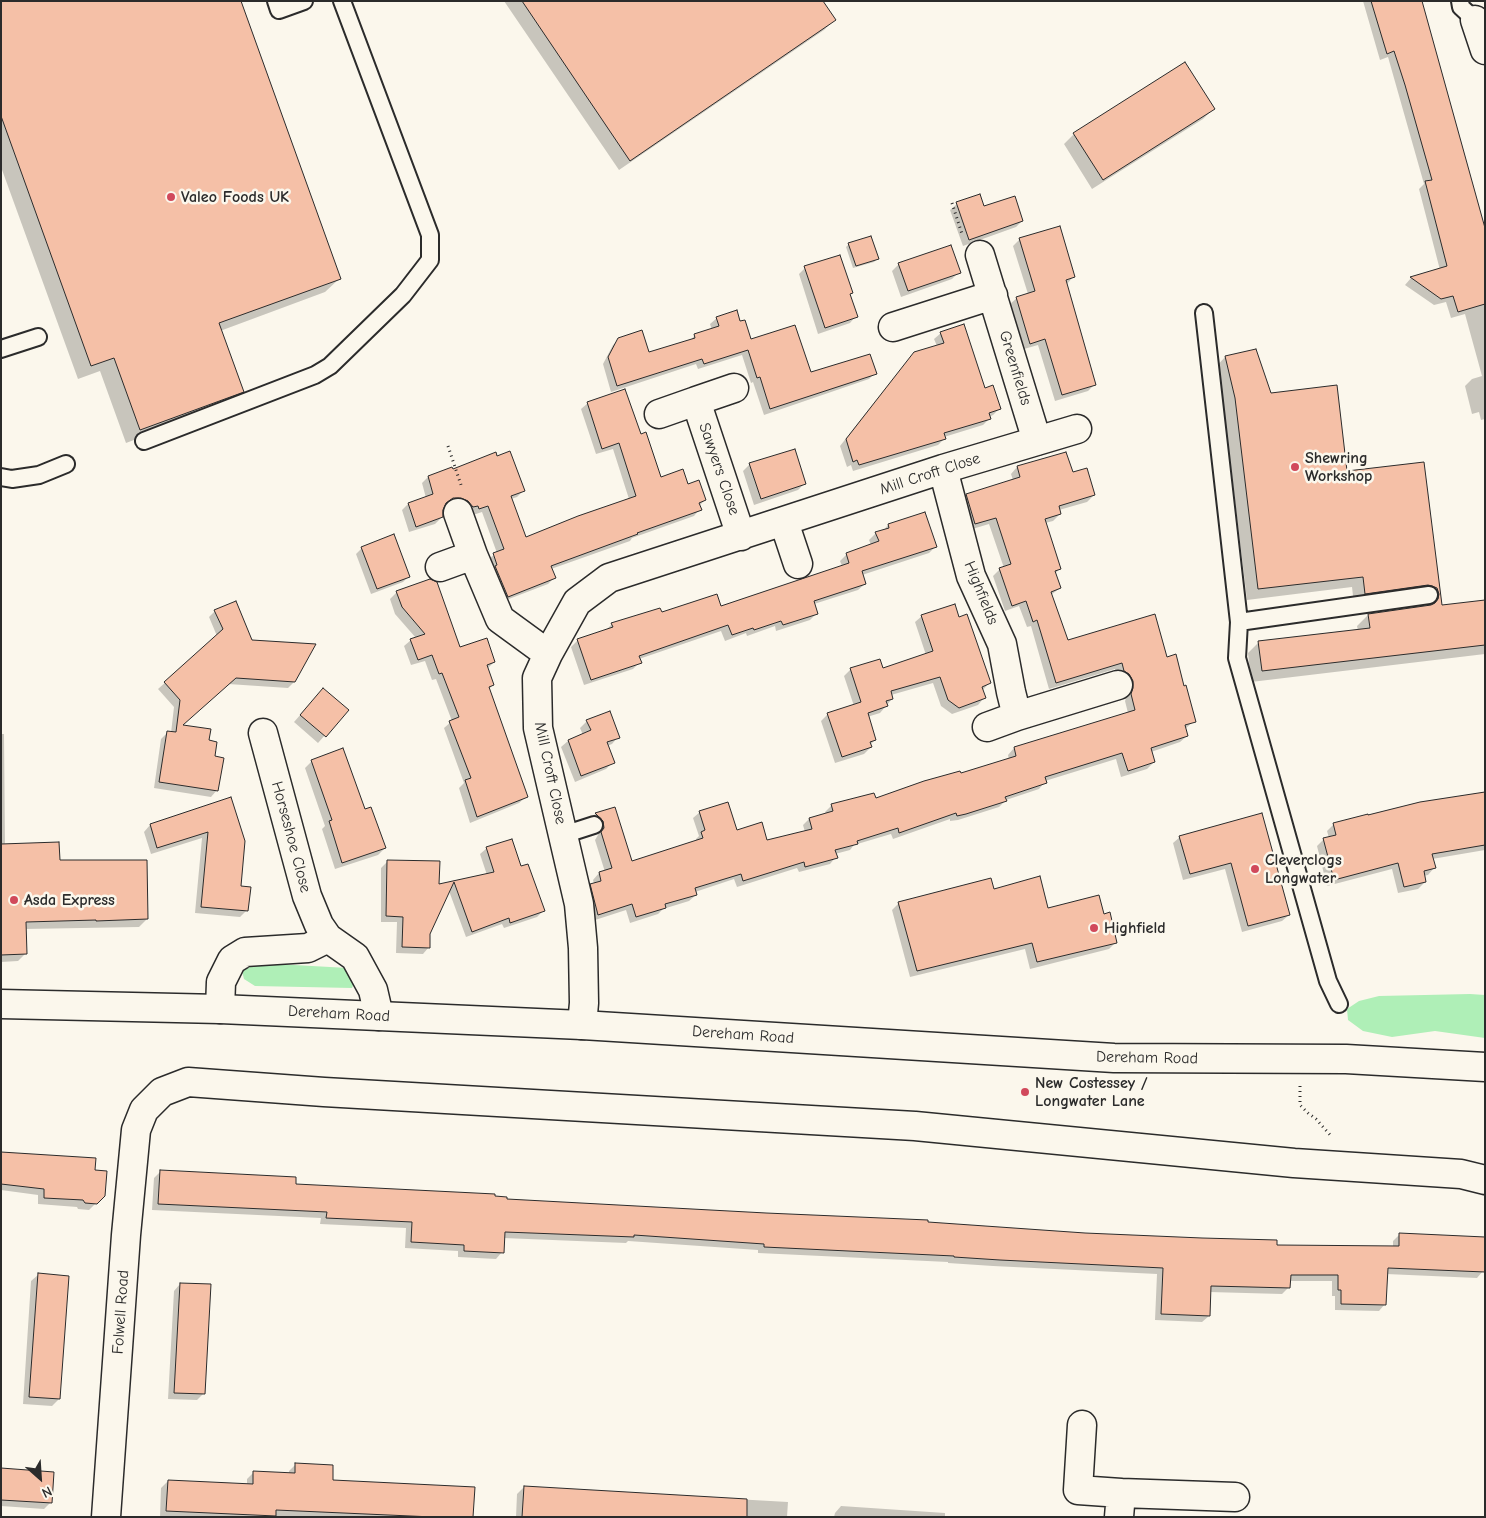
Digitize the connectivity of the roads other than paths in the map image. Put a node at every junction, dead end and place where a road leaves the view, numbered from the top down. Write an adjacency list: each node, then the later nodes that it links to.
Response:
1 (276, 1): 2 (lane)
2 (304, 1)
3 (342, 1): 17 (lane)
4 (1467, 11): 5 (main road)
5 (1485, 50)
6 (980, 255): 7 (main road, Greenfields)
7 (992, 295): 9 (main road); 16 (main road, Greenfields)
8 (1204, 313): 28 (lane)
9 (893, 327)
10 (38, 337): 11 (lane)
11 (1, 349)
12 (734, 388): 13 (main road, Sawyers Close)
13 (696, 402): 14 (main road, Sawyers Close); 23 (main road, Sawyers Close)
14 (659, 414)
15 (1077, 429): 16 (main road, Mill Croft Close)
16 (1037, 440): 19 (main road, Mill Croft Close)
17 (144, 441)
18 (66, 464): 20 (lane)
19 (943, 469): 22 (main road, Mill Croft Close); 31 (main road, Highfields)
20 (1, 477)
21 (458, 513): 24 (main road)
22 (784, 522): 23 (main road, Mill Croft Close); 25 (main road)
23 (741, 536): 29 (main road, Mill Croft Close)
24 (473, 555): 26 (main road); 29 (main road)
25 (798, 564)
26 (440, 567)
27 (1429, 595): 28 (lane)
28 (1239, 622): 38 (lane)
29 (548, 654): 35 (main road, Mill Croft Close)
30 (1118, 685): 31 (main road)
31 (1017, 716): 32 (main road)
32 (987, 726)
33 (263, 733): 36 (main road, Horseshoe Close)
34 (594, 825): 35 (lane)
35 (563, 835): 41 (main road, Mill Croft Close)
36 (328, 938): 39 (main road); 40 (main road, Horseshoe Close)
37 (1, 1004): 39 (main road, Dereham Road)
38 (1340, 1004)
39 (220, 1009): 40 (main road, Dereham Road)
40 (379, 1016): 41 (main road, Dereham Road)
41 (582, 1025): 42 (main road, Dereham Road)
42 (1485, 1067)
43 (1485, 1180): 47 (main road, Folwell Road)
44 (1082, 1425): 46 (main road)
45 (1235, 1497): 46 (main road)
46 (1120, 1505)
47 (106, 1517)

